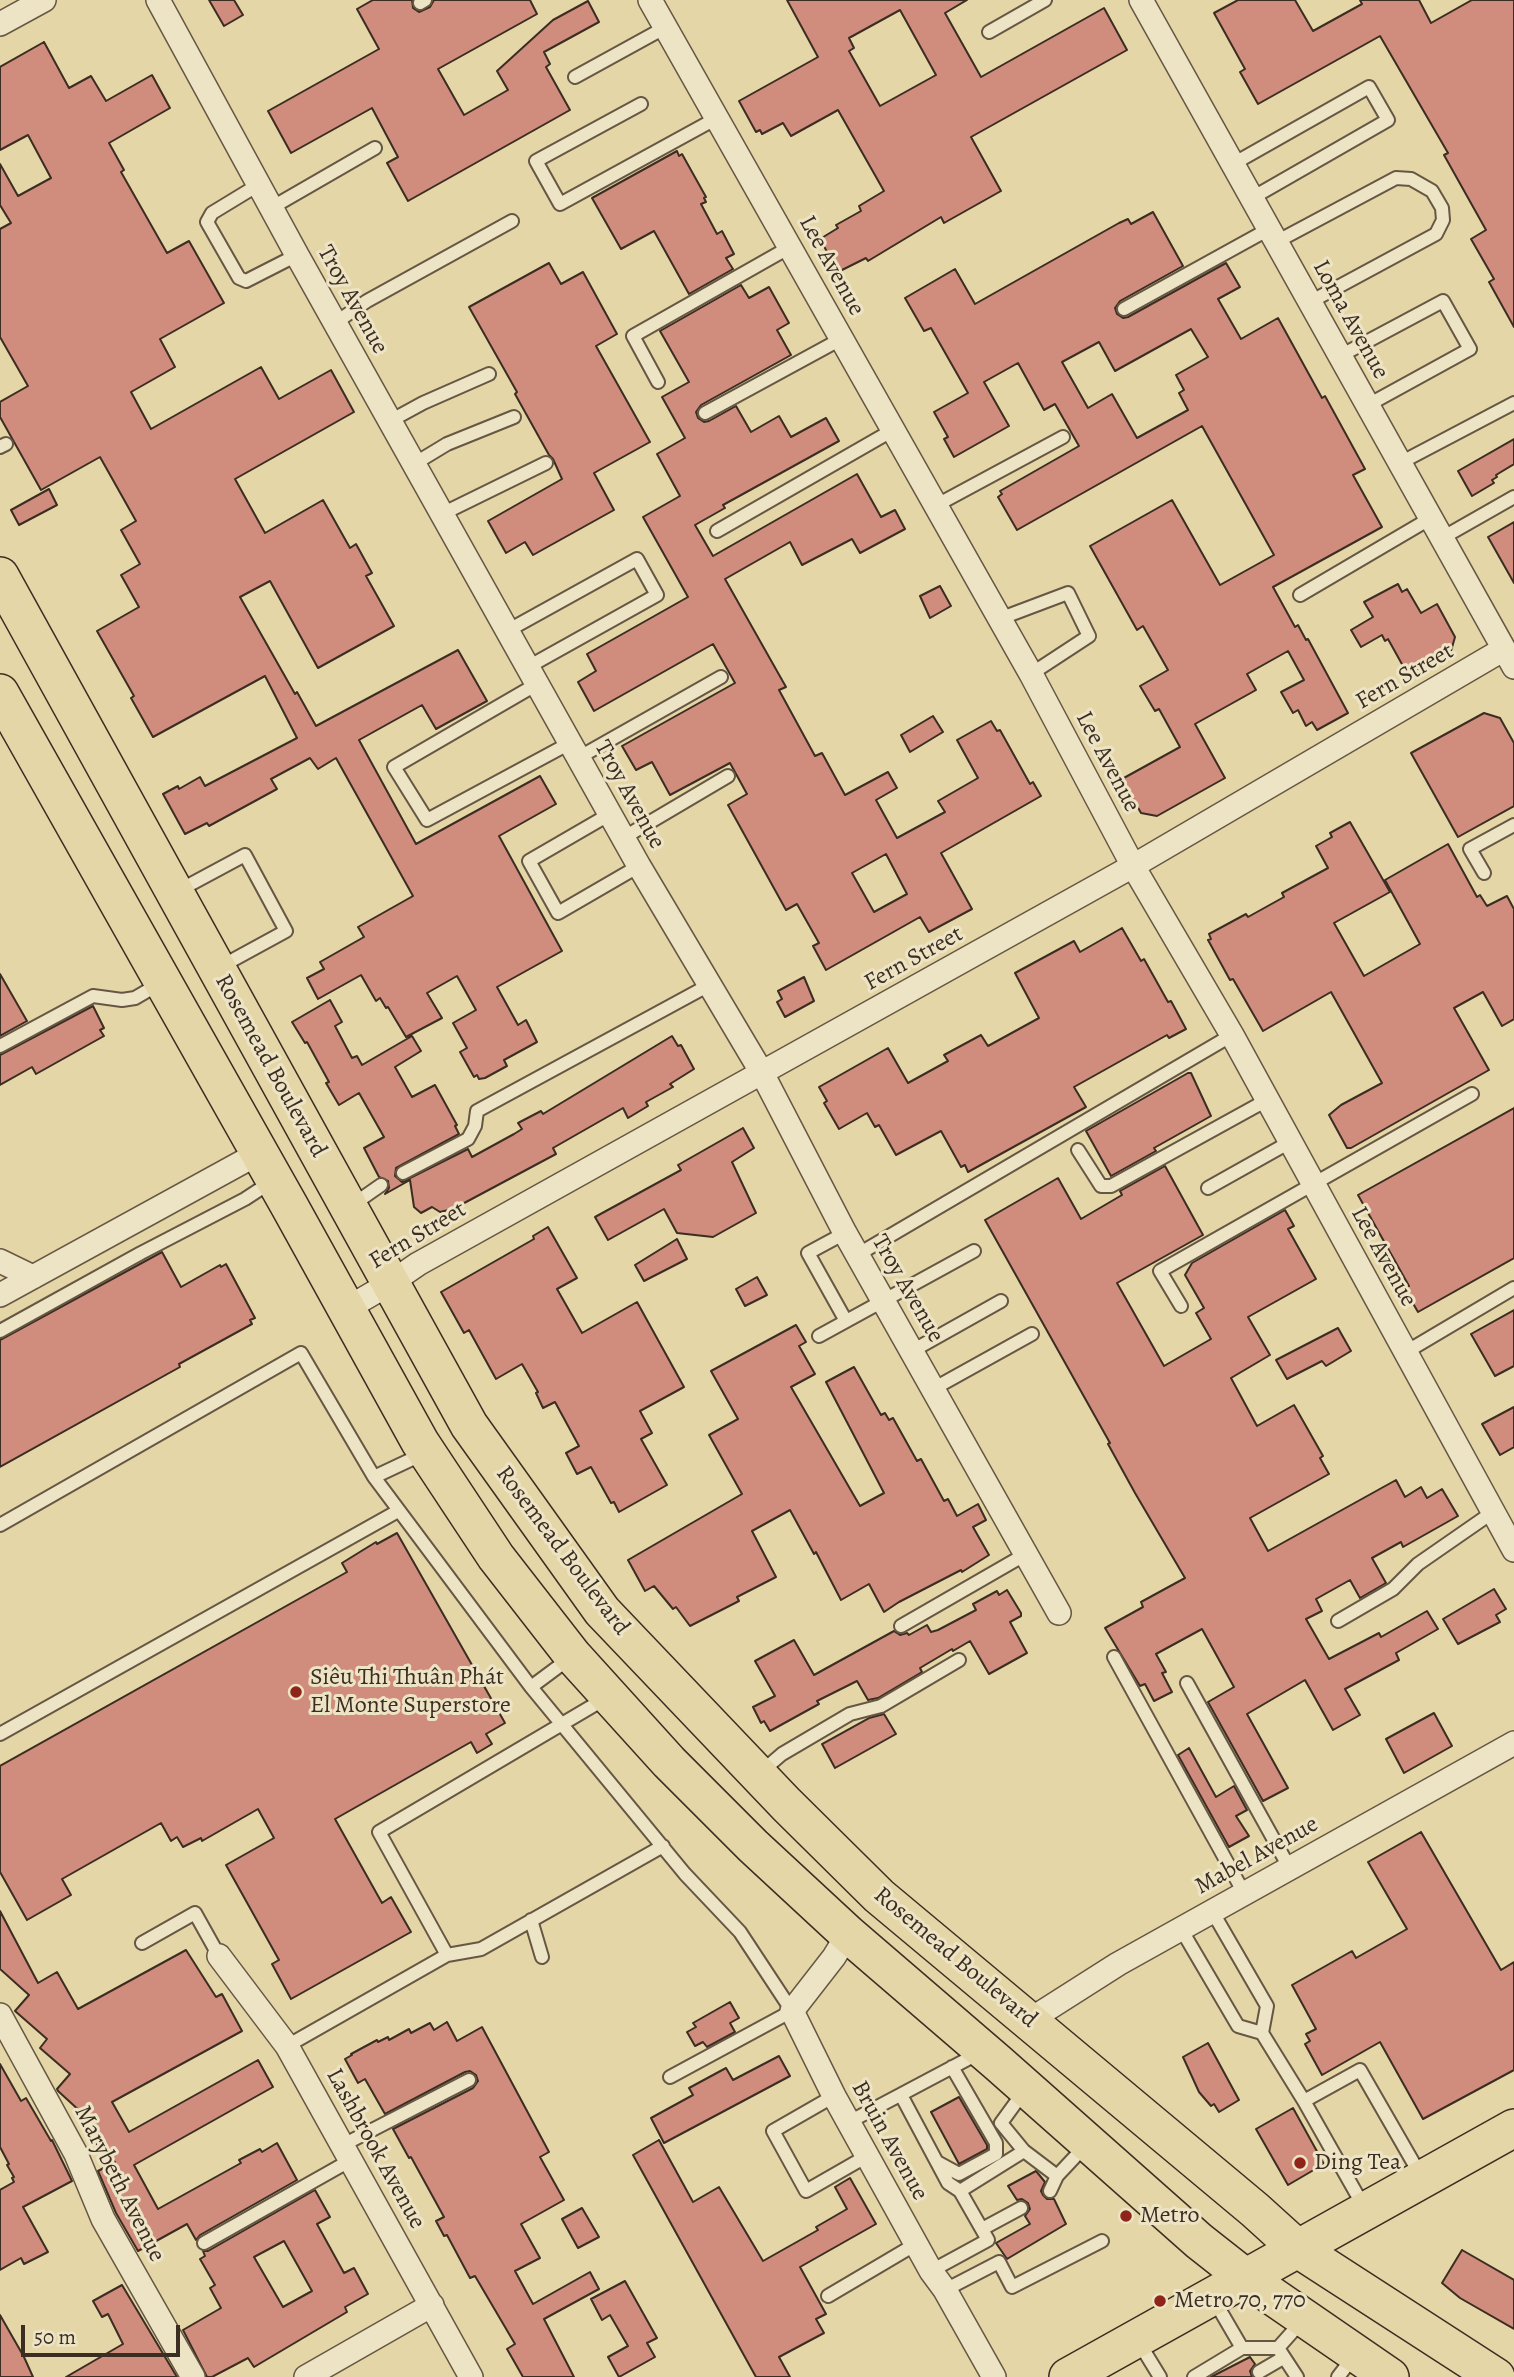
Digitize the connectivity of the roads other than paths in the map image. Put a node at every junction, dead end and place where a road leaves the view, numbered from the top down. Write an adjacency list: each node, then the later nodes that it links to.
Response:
1 (44, 0): 6 (street)
2 (158, 0): 14 (street, Troy Avenue)
3 (650, 0): 7 (street, Lee Avenue)
4 (1045, 0): 8 (lane)
5 (1141, 0): 13 (street, Loma Avenue)
6 (0, 24)
7 (666, 27): 9 (lane); 11 (street, Lee Avenue)
8 (989, 32)
9 (575, 77)
10 (641, 104): 11 (lane)
11 (717, 118): 19 (street, Lee Avenue)
12 (375, 148): 16 (lane)
13 (1233, 164): 15 (street, Loma Avenue); 15 (lane)
14 (258, 185): 16 (street, Troy Avenue); 20 (lane)
15 (1252, 198): 18 (street, Loma Avenue)
16 (271, 208): 20 (street, Troy Avenue)
17 (512, 221): 23 (lane)
18 (1273, 235): 21 (street, Loma Avenue); 21 (lane); 22 (lane)
19 (790, 247): 24 (street, Lee Avenue); 27 (lane)
20 (297, 256): 23 (street, Troy Avenue)
21 (1310, 302): 25 (street, Loma Avenue)
22 (1124, 309)
23 (335, 323): 32 (street, Troy Avenue)
24 (841, 339): 30 (lane); 33 (street, Lee Avenue)
25 (1340, 356): 29 (street, Loma Avenue); 29 (lane)
26 (489, 374): 32 (lane)
27 (658, 382)
28 (1514, 402): 36 (lane)
29 (1368, 405): 36 (street, Loma Avenue)
30 (705, 413)
31 (514, 417): 37 (lane)
32 (390, 421): 37 (street, Troy Avenue)
33 (893, 430): 39 (street, Lee Avenue); 42 (lane)
34 (1063, 437): 39 (lane)
35 (546, 463): 40 (lane)
36 (1400, 463): 41 (street, Loma Avenue)
37 (414, 464): 40 (street, Troy Avenue)
38 (1514, 497): 41 (lane)
39 (935, 506): 45 (street, Lee Avenue)
40 (442, 514): 46 (street, Troy Avenue)
41 (1436, 528): 44 (lane); 47 (street, Loma Avenue)
42 (718, 531)
43 (0, 576): 60 (main road, Rosemead Boulevard)
44 (1300, 595)
45 (999, 619): 48 (street, Lee Avenue); 48 (lane)
46 (508, 631): 49 (street, Troy Avenue); 49 (lane)
47 (1511, 653): 58 (street, Fern Street)
48 (1031, 674): 58 (street, Lee Avenue)
49 (532, 676): 52 (street, Troy Avenue); 52 (lane)
50 (721, 677): 52 (lane)
51 (0, 693): 62 (main road, Rosemead Boulevard)
52 (574, 750): 54 (street, Troy Avenue)
53 (728, 776): 56 (lane)
54 (610, 814): 56 (street, Troy Avenue); 57 (lane)
55 (1514, 825): 59 (lane)
56 (623, 838): 57 (street, Troy Avenue)
57 (639, 866): 63 (street, Troy Avenue)
58 (1133, 866): 64 (street, Lee Avenue); 66 (street, Fern Street)
59 (1484, 873)
60 (175, 892): 61 (main road, Rosemead Boulevard); 61 (lane)
61 (217, 969): 76 (main road, Rosemead Boulevard)
62 (163, 982): 65 (lane); 71 (main road, Rosemead Boulevard)
63 (710, 984): 66 (street, Troy Avenue); 72 (lane)
64 (1232, 1035): 68 (street, Lee Avenue); 79 (lane)
65 (0, 1046)
66 (762, 1073): 77 (street, Troy Avenue); 82 (street, Fern Street)
67 (1472, 1094): 73 (lane)
68 (1267, 1100): 69 (street, Lee Avenue); 70 (lane)
69 (1290, 1142): 73 (street, Lee Avenue); 75 (lane)
70 (1079, 1150)
71 (267, 1166): 81 (street); 88 (main road, Rosemead Boulevard); 90 (lane)
72 (403, 1173)
73 (1313, 1183): 87 (lane); 94 (street, Lee Avenue)
74 (381, 1185): 76 (lane)
75 (1208, 1188)
76 (348, 1208): 82 (main road, Rosemead Boulevard)
77 (845, 1233): 79 (street, Troy Avenue); 89 (lane)
78 (974, 1251): 85 (lane)
79 (857, 1255): 85 (street, Troy Avenue)
80 (0, 1261): 81 (street)
81 (33, 1277): 84 (street)
82 (389, 1284): 88 (street, Fern Street); 106 (main road, Rosemead Boulevard)
83 (1514, 1288): 94 (lane)
84 (0, 1295)
85 (883, 1300): 89 (lane); 93 (street, Troy Avenue)
86 (1001, 1301): 93 (lane)
87 (1181, 1306)
88 (346, 1309): 96 (main road, Rosemead Boulevard)
89 (846, 1321): 92 (lane)
90 (0, 1331)
91 (1032, 1334): 95 (lane)
92 (819, 1336)
93 (912, 1351): 95 (street, Troy Avenue)
94 (1406, 1352): 99 (street, Lee Avenue)
95 (933, 1389): 102 (street, Troy Avenue)
96 (426, 1452): 97 (lane); 107 (main road, Rosemead Boulevard)
97 (374, 1477): 98 (lane); 100 (lane)
98 (398, 1511): 111 (lane); 114 (lane)
99 (1493, 1512): 101 (street, Lee Avenue); 104 (lane)
100 (0, 1525)
101 (1514, 1550)
102 (1027, 1554): 103 (street, Troy Avenue); 105 (lane)
103 (1059, 1613)
104 (1338, 1621)
105 (901, 1626)
106 (640, 1652): 116 (main road, Rosemead Boulevard); 123 (main road)
107 (573, 1656): 111 (lane); 112 (main road, Rosemead Boulevard)
108 (1114, 1657): 119 (lane)
109 (960, 1660): 116 (lane)
110 (1186, 1683): 118 (lane)
111 (531, 1687): 113 (lane)
112 (610, 1696): 113 (lane); 123 (main road, Rosemead Boulevard)
113 (561, 1725): 117 (lane); 125 (lane)
114 (0, 1734)
115 (1514, 1743): 118 (street, Mabel Avenue)
116 (758, 1775): 130 (main road, Rosemead Boulevard)
117 (663, 1846): 121 (lane); 128 (lane)
118 (1289, 1867): 119 (street, Mabel Avenue)
119 (1244, 1893): 120 (street, Mabel Avenue)
120 (1212, 1911): 122 (street, Mabel Avenue); 131 (lane)
121 (531, 1920): 125 (lane); 127 (lane)
122 (1181, 1929): 130 (street, Mabel Avenue); 131 (lane)
123 (848, 1934): 128 (street); 130 (main road); 133 (main road, Rosemead Boulevard)
124 (142, 1943): 126 (lane)
125 (447, 1955): 132 (lane)
126 (219, 1956): 132 (street, Lashbrook Avenue)
127 (542, 1957)
128 (792, 2011): 135 (lane); 139 (street, Bruin Avenue)
129 (0, 2015): 172 (street, Marybeth Avenue)
130 (1030, 2020): 158 (main road, Rosemead Boulevard)
131 (1262, 2033): 140 (lane)
132 (287, 2046): 145 (street, Lashbrook Avenue)
133 (984, 2051): 134 (lane); 137 (main road, Rosemead Boulevard)
134 (952, 2067): 138 (lane); 147 (lane)
135 (670, 2077)
136 (469, 2080): 145 (lane)
137 (1026, 2088): 143 (main road, Rosemead Boulevard); 144 (lane)
138 (901, 2095): 141 (lane); 147 (lane)
139 (834, 2096): 141 (street, Bruin Avenue); 146 (lane)
140 (1304, 2101): 149 (lane); 153 (lane)
141 (849, 2122): 146 (street, Bruin Avenue)
142 (1514, 2128): 149 (main road)
143 (1088, 2143): 148 (lane); 160 (main road, Rosemead Boulevard)
144 (1024, 2151): 148 (lane); 150 (lane)
145 (347, 2153): 156 (lane); 164 (street, Lashbrook Avenue)
146 (867, 2156): 157 (street, Bruin Avenue)
147 (937, 2162): 150 (lane)
148 (1057, 2176): 151 (lane)
149 (1423, 2179): 153 (main road)
150 (960, 2191): 154 (lane)
151 (1050, 2191)
152 (1021, 2208): 154 (lane)
153 (1366, 2211): 158 (main road)
154 (982, 2229): 159 (lane)
155 (1102, 2241): 161 (lane)
156 (204, 2243)
157 (916, 2244): 159 (street, Bruin Avenue); 162 (lane)
158 (1298, 2249): 160 (main road); 181 (main road, Rosemead Boulevard)
159 (931, 2271): 161 (street, Bruin Avenue)
160 (1246, 2278): 163 (main road); 165 (main road, Rosemead Boulevard)
161 (945, 2290): 175 (street, Bruin Avenue)
162 (828, 2296)
163 (1212, 2297): 166 (main road); 167 (lane)
164 (432, 2305): 173 (street); 174 (street, Lashbrook Avenue)
165 (1305, 2319): 168 (lane); 169 (main road, Rosemead Boulevard)
166 (1137, 2339): 176 (main road); 177 (lane)
167 (1242, 2348): 168 (lane); 171 (lane)
168 (1280, 2353): 170 (lane); 179 (lane)
169 (1346, 2366): 180 (main road, Rosemead Boulevard)
170 (1259, 2372)
171 (1211, 2373): 178 (lane)
172 (193, 2377)
173 (306, 2377)
174 (471, 2377)
175 (994, 2377)
176 (1068, 2377)
177 (1160, 2377)
178 (1194, 2377)
179 (1297, 2377)
180 (1390, 2377)
181 (1496, 2377)

